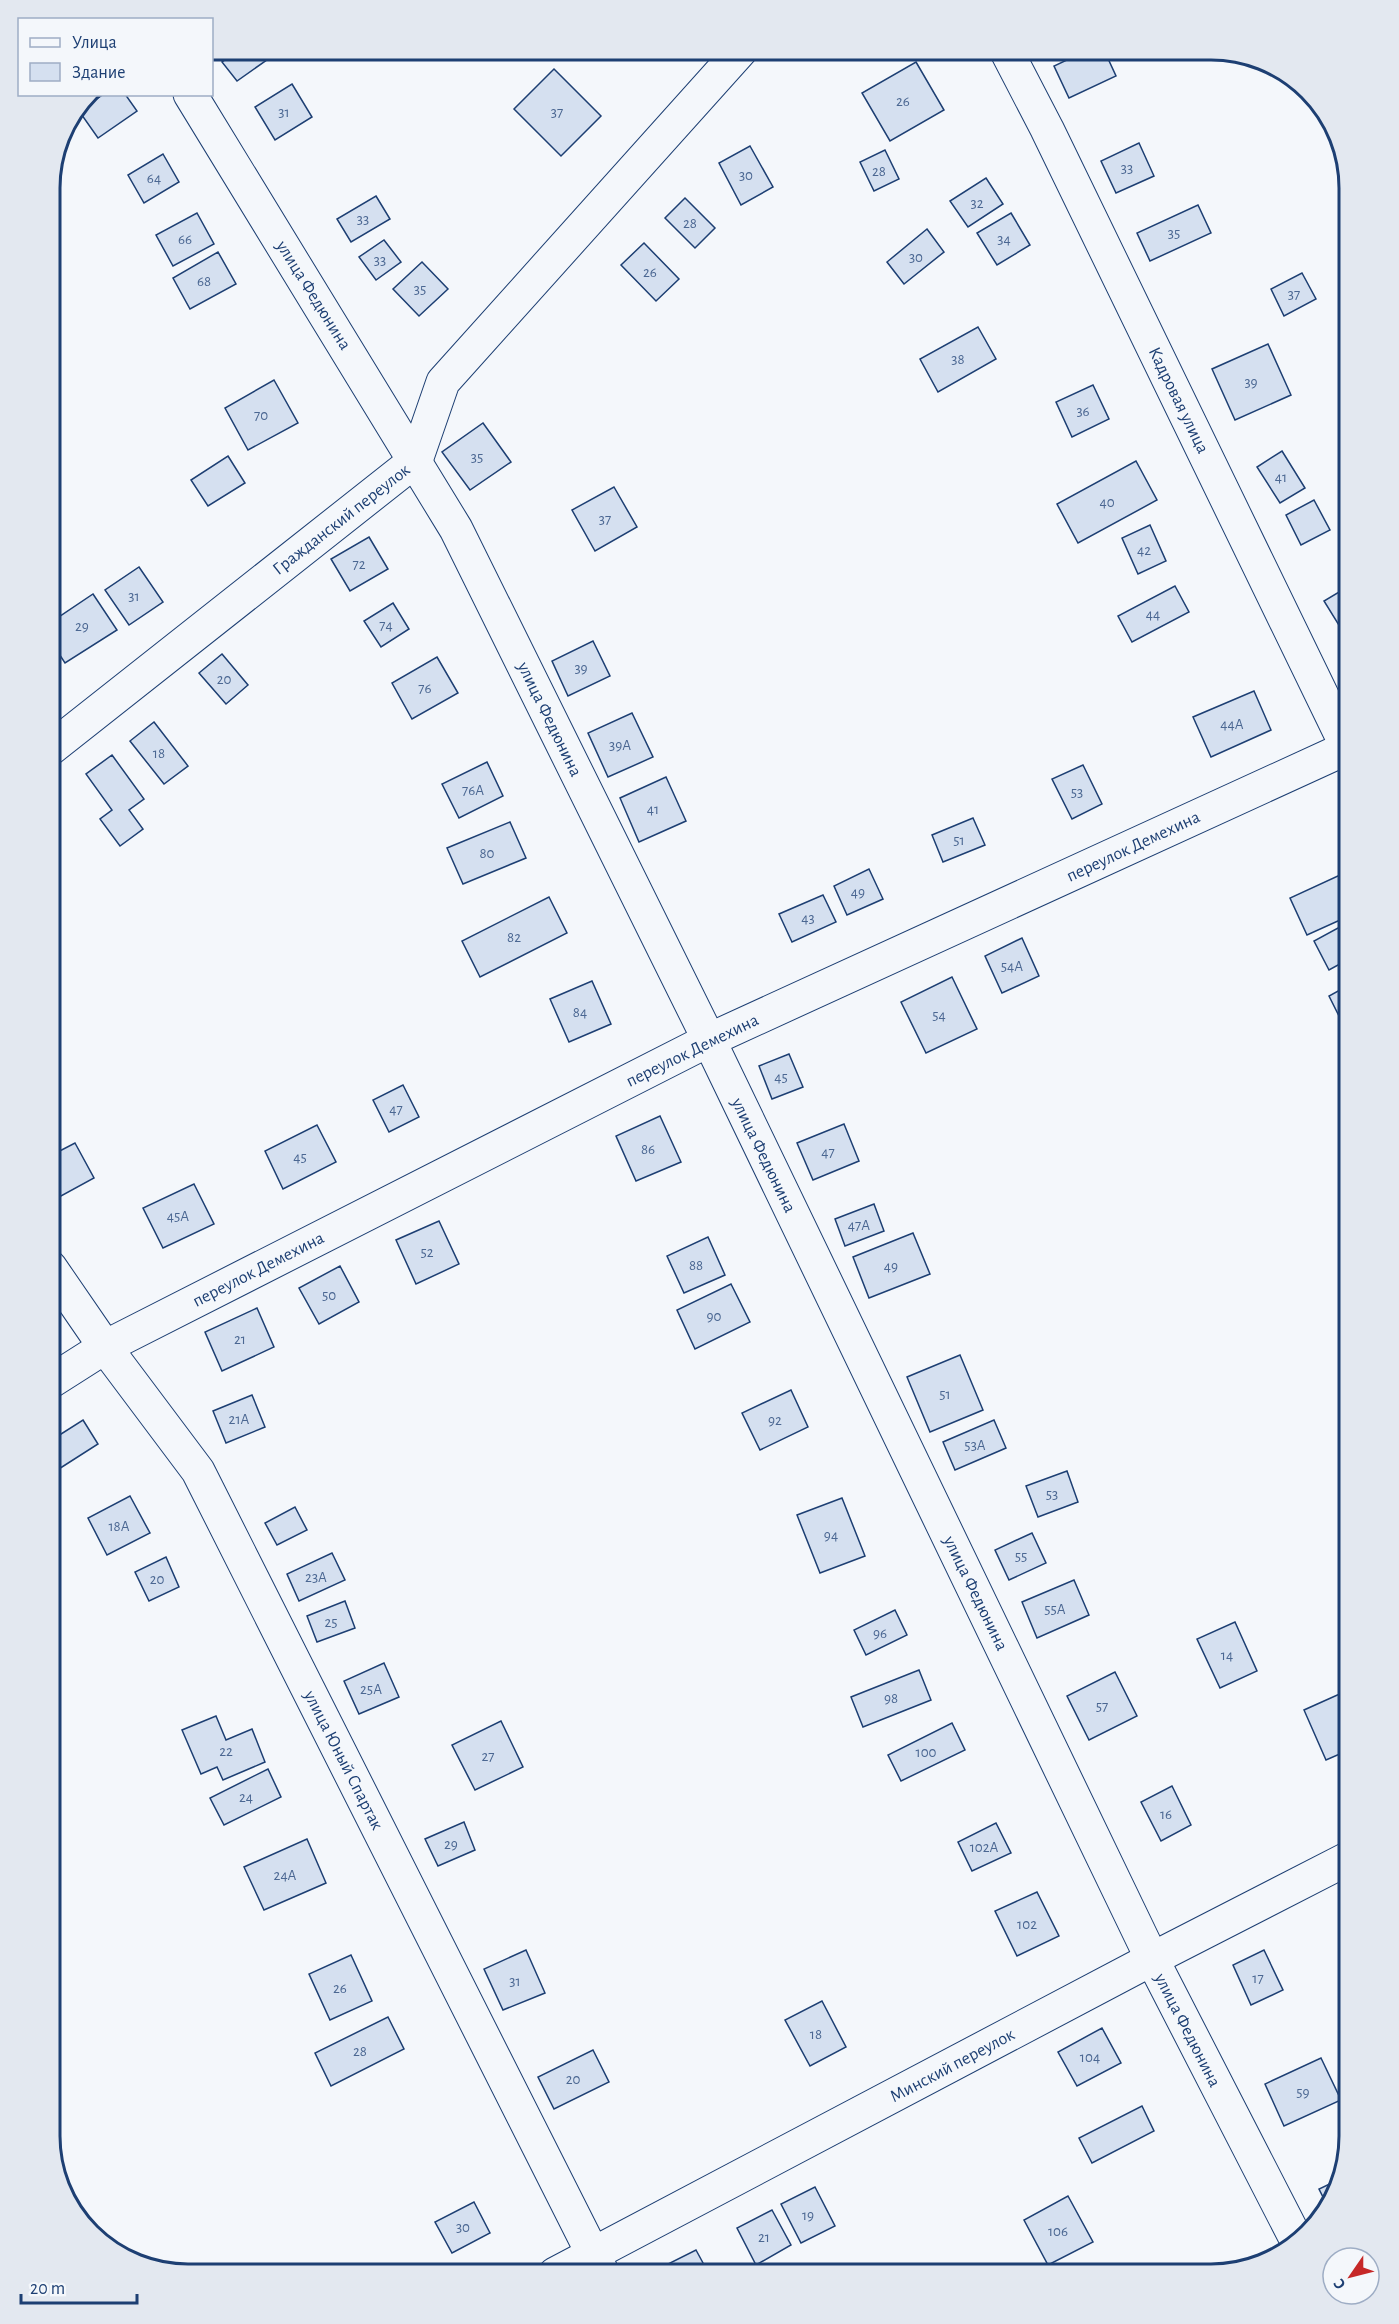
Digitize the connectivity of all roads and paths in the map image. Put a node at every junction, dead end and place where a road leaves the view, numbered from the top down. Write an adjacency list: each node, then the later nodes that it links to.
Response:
1 (732, 60): 4 (street, Гражданский переулок)
2 (1011, 60): 5 (street, Кадровая улица)
3 (191, 96): 4 (street, улица Федюнина)
4 (416, 460): 6 (street, Гражданский переулок); 8 (street, улица Федюнина)
5 (1339, 728)
6 (60, 741)
7 (1339, 754): 8 (street, переулок Демехина)
8 (709, 1040): 10 (street, переулок Демехина); 13 (street, улица Федюнина)
9 (60, 1282): 10 (street, улица Юный Спартак)
10 (105, 1347): 11 (street, переулок Демехина); 15 (street, улица Юный Спартак)
11 (60, 1376)
12 (1339, 1864): 13 (street, Минский переулок)
13 (1152, 1959): 14 (street, улица Федюнина); 15 (street, Минский переулок)
14 (1294, 2234)
15 (597, 2264)

